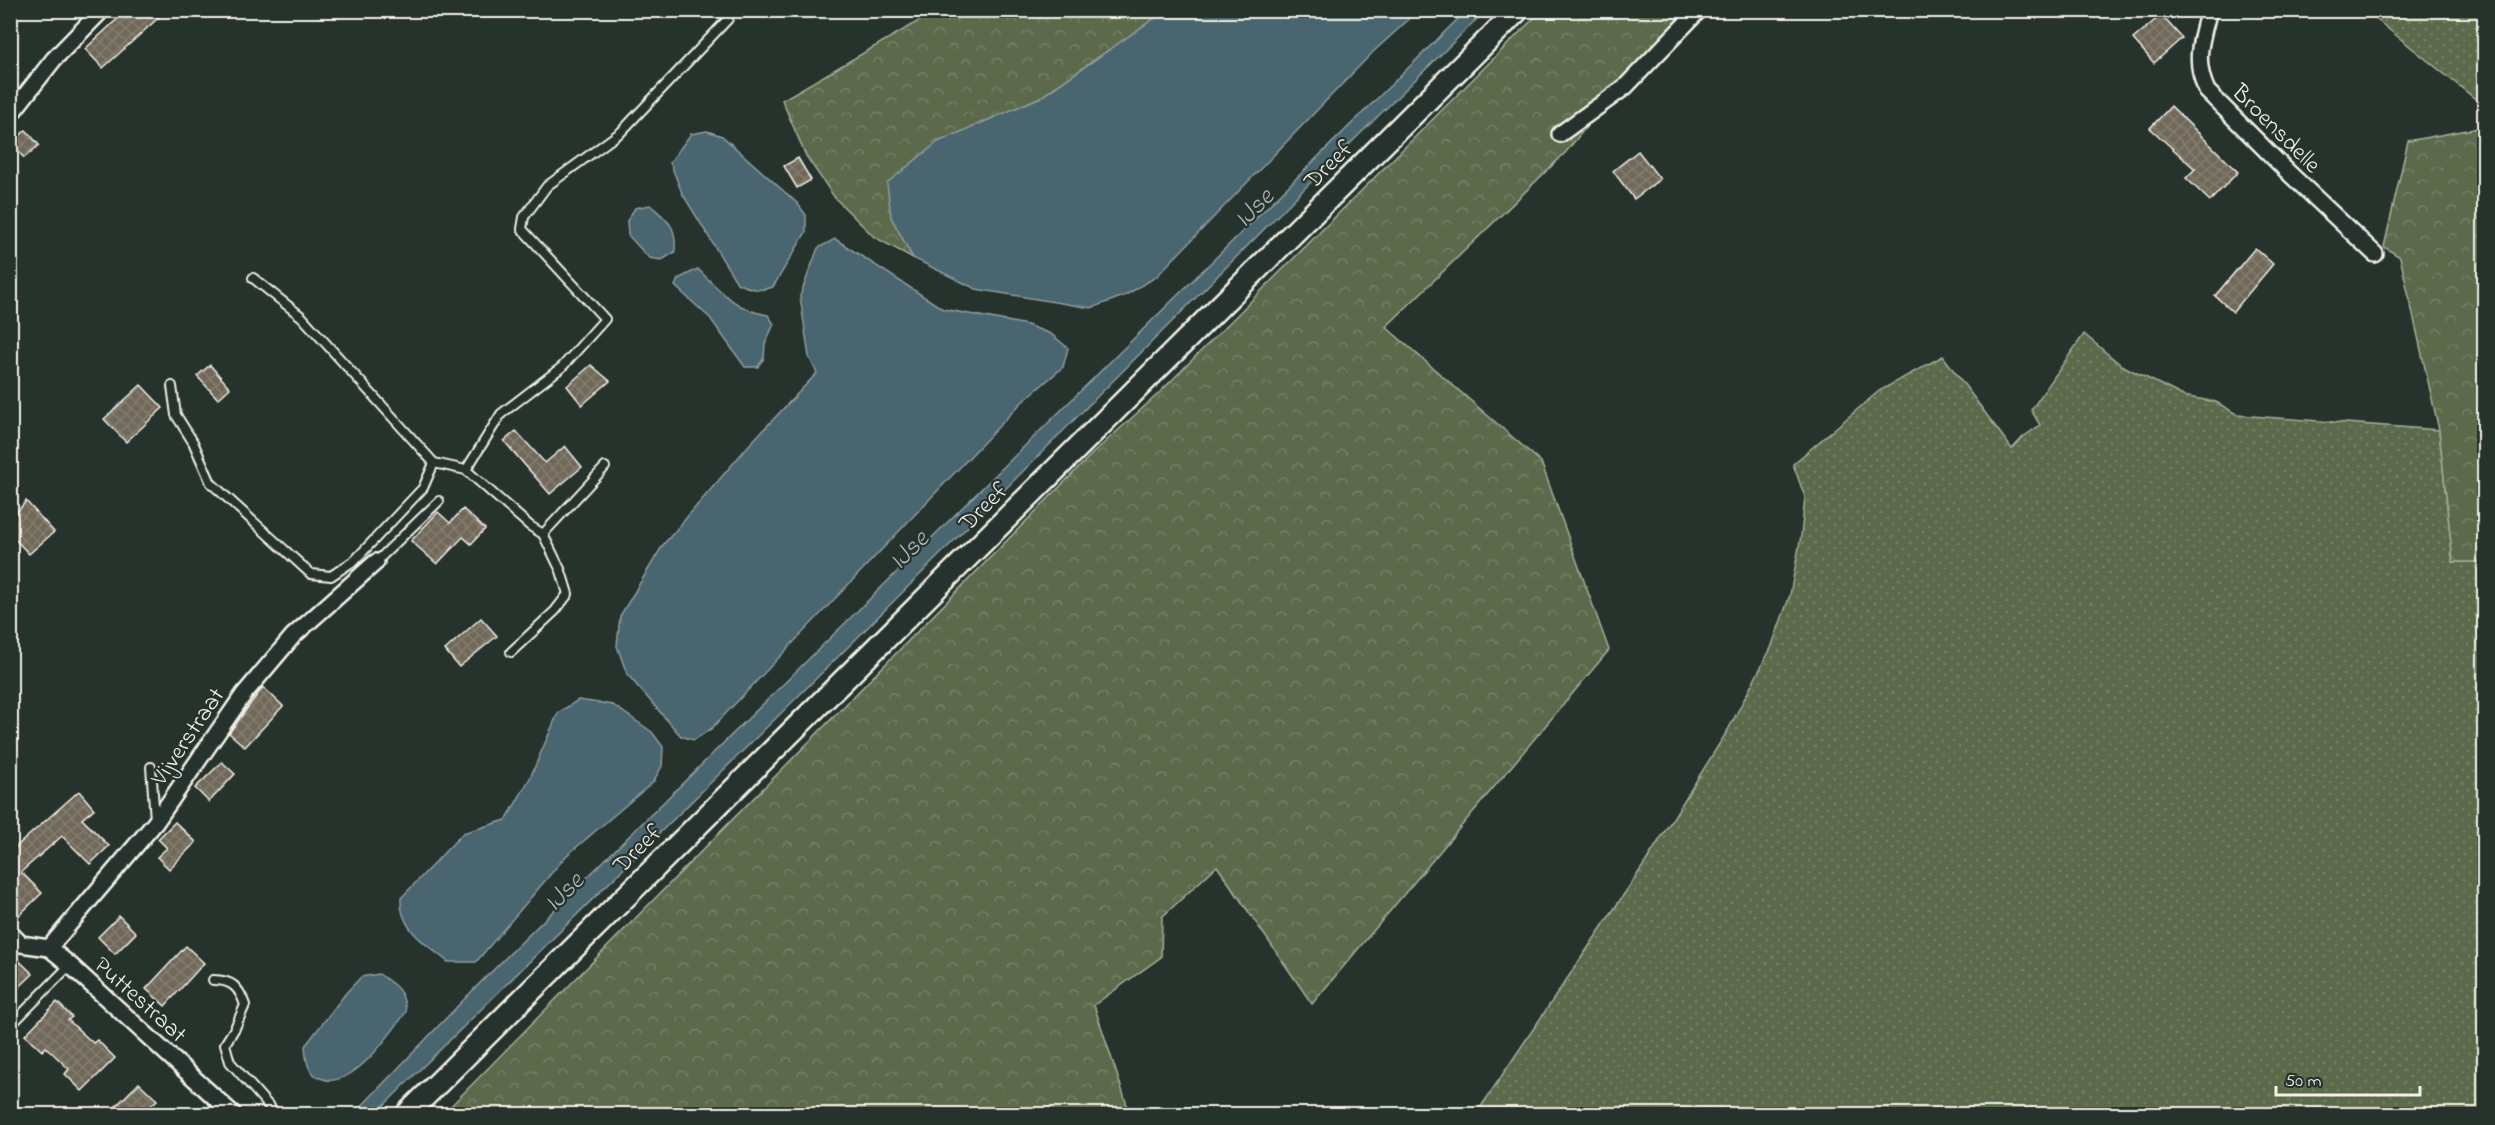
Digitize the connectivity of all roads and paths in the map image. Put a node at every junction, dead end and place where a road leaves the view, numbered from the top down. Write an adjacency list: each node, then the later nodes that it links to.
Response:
1 (102, 10): 6 (street)
2 (1518, 10): 27 (main road, Dreef)
3 (1699, 10): 7 (street)
4 (2209, 10): 8 (street, Broensdelle)
5 (728, 19): 13 (lane)
6 (10, 115)
7 (1560, 134)
8 (2375, 254)
9 (253, 278): 11 (lane)
10 (172, 386): 11 (lane)
11 (434, 463): 13 (lane)
12 (605, 467): 15 (lane)
13 (466, 470): 15 (lane)
14 (439, 501): 16 (lane)
15 (543, 534): 17 (lane)
16 (376, 562): 19 (street, Vijverstraat)
17 (511, 652)
18 (151, 767): 19 (lane)
19 (155, 823): 21 (street, Vijverstraat)
20 (10, 933): 21 (street, Puttestraat)
21 (49, 948): 22 (street, Puttestraat)
22 (70, 965): 24 (lane); 25 (street, Puttestraat)
23 (213, 980): 26 (lane)
24 (10, 1026)
25 (233, 1114)
26 (276, 1114)
27 (406, 1114)

